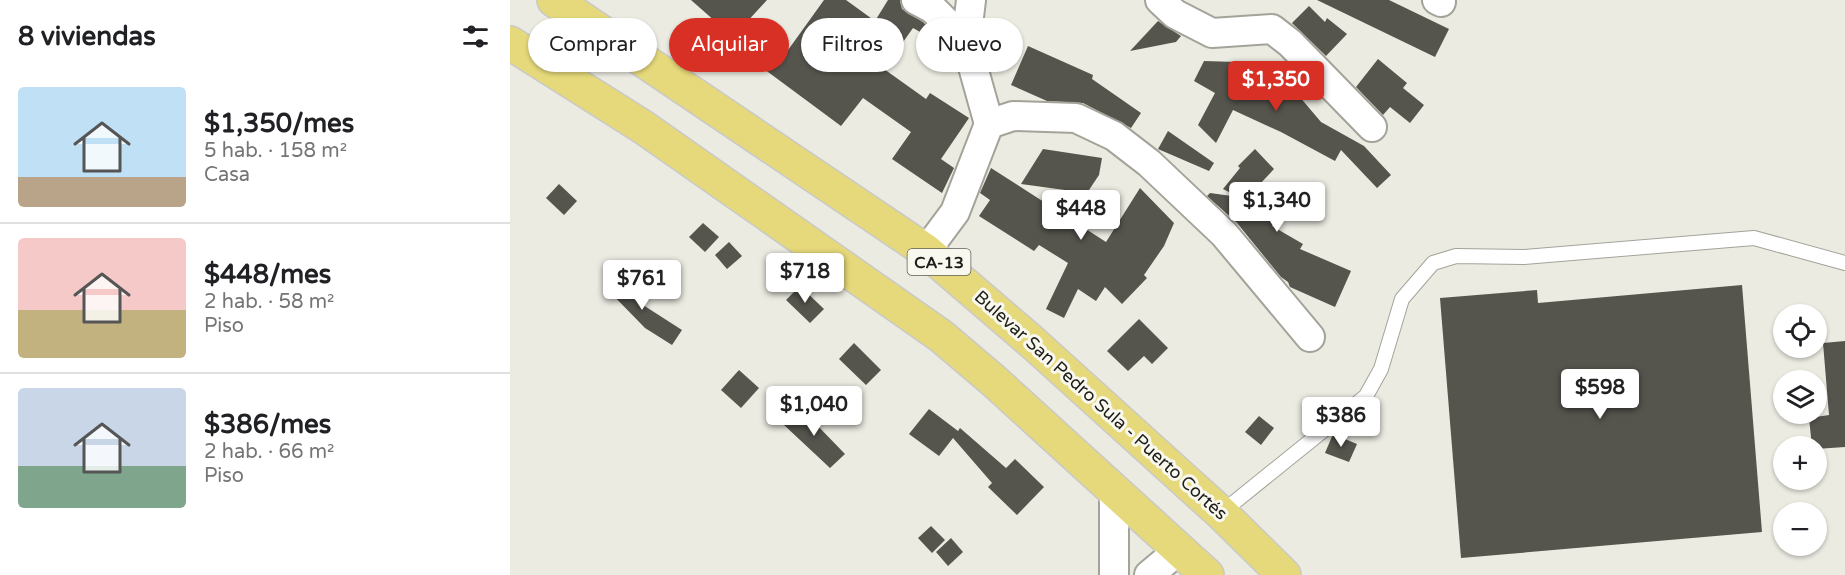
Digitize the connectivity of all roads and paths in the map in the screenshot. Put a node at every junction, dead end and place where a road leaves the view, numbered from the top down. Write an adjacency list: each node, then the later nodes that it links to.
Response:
1 (554, 0): 11 (highway, Bulevar San Pedro Sula - Puerto Cortés / CA-13)
2 (916, 0): 5 (street)
3 (971, 0): 6 (street)
4 (1160, 0): 10 (street)
5 (942, 18)
6 (969, 18)
7 (510, 43): 14 (highway)
8 (974, 72): 9 (street)
9 (989, 124): 11 (street); 13 (street)
10 (1372, 127)
11 (926, 251): 15 (highway, Bulevar San Pedro Sula - Puerto Cortés / CA-13)
12 (1845, 263): 15 (lane)
13 (1310, 337)
14 (1114, 491): 16 (highway); 17 (street)
15 (1221, 513): 19 (highway, Bulevar San Pedro Sula - Puerto Cortés / CA-13)
16 (1195, 566): 18 (street)
17 (1113, 575)
18 (1149, 575)
19 (1284, 575)

